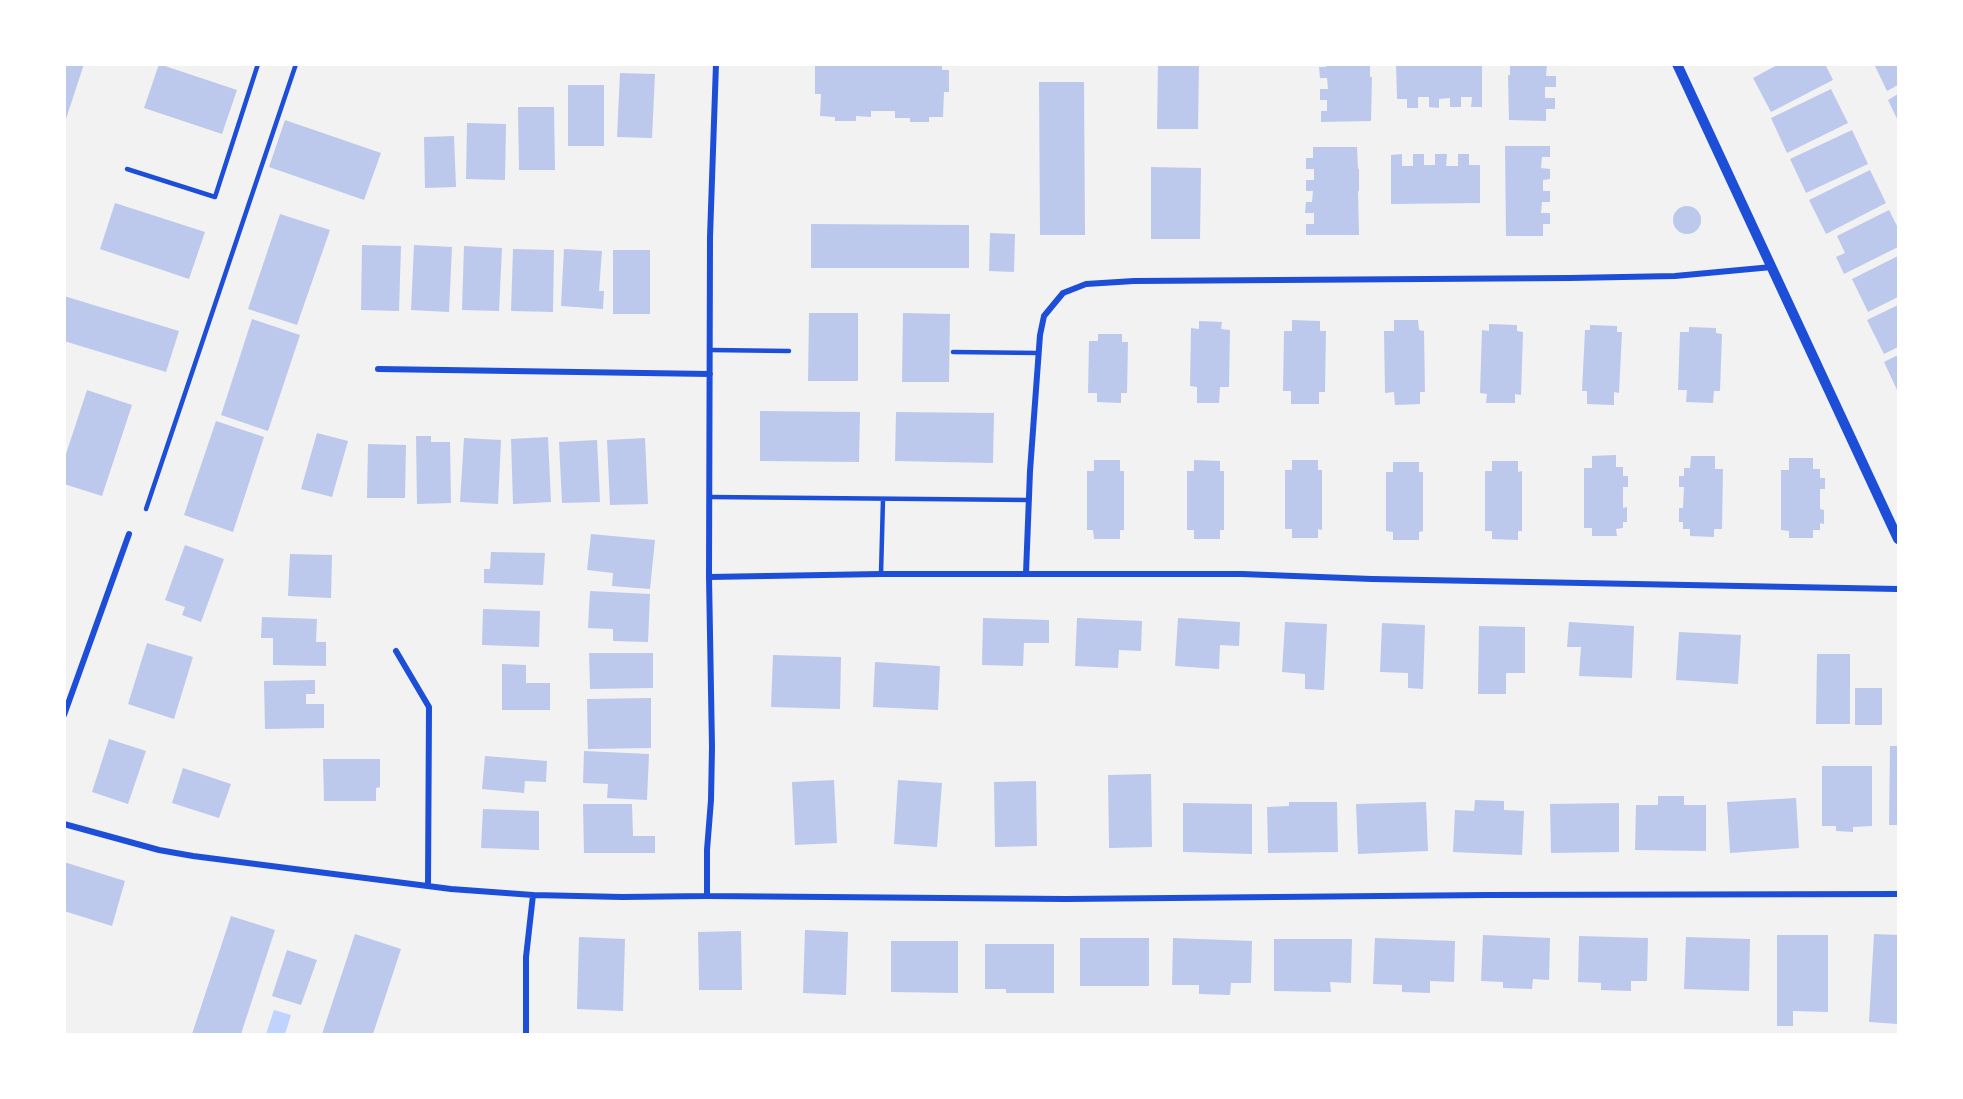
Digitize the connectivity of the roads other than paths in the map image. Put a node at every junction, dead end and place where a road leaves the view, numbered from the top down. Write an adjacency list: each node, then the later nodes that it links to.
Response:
1 (258, 64): 5 (lane)
2 (296, 64): 16 (lane)
3 (716, 64): 7 (street)
4 (1677, 64): 6 (street)
5 (127, 169)
6 (1772, 267): 10 (street); 18 (street)
7 (710, 350): 8 (lane); 12 (street)
8 (789, 351)
9 (953, 352): 10 (lane)
10 (1038, 353): 15 (street)
11 (378, 369): 12 (street)
12 (710, 374): 13 (street)
13 (710, 497): 14 (lane); 21 (street)
14 (883, 499): 15 (lane); 20 (lane)
15 (1029, 500): 19 (street)
16 (146, 509)
17 (129, 534): 24 (street)
18 (1899, 539)
19 (1026, 573): 20 (street); 22 (street)
20 (881, 574): 21 (street)
21 (709, 577): 29 (street)
22 (1899, 589)
23 (396, 651): 26 (street)
24 (64, 715)
25 (64, 824): 26 (street)
26 (428, 886): 28 (street)
27 (1899, 894): 29 (street)
28 (533, 895): 29 (street); 30 (street)
29 (707, 896)
30 (526, 1035)

